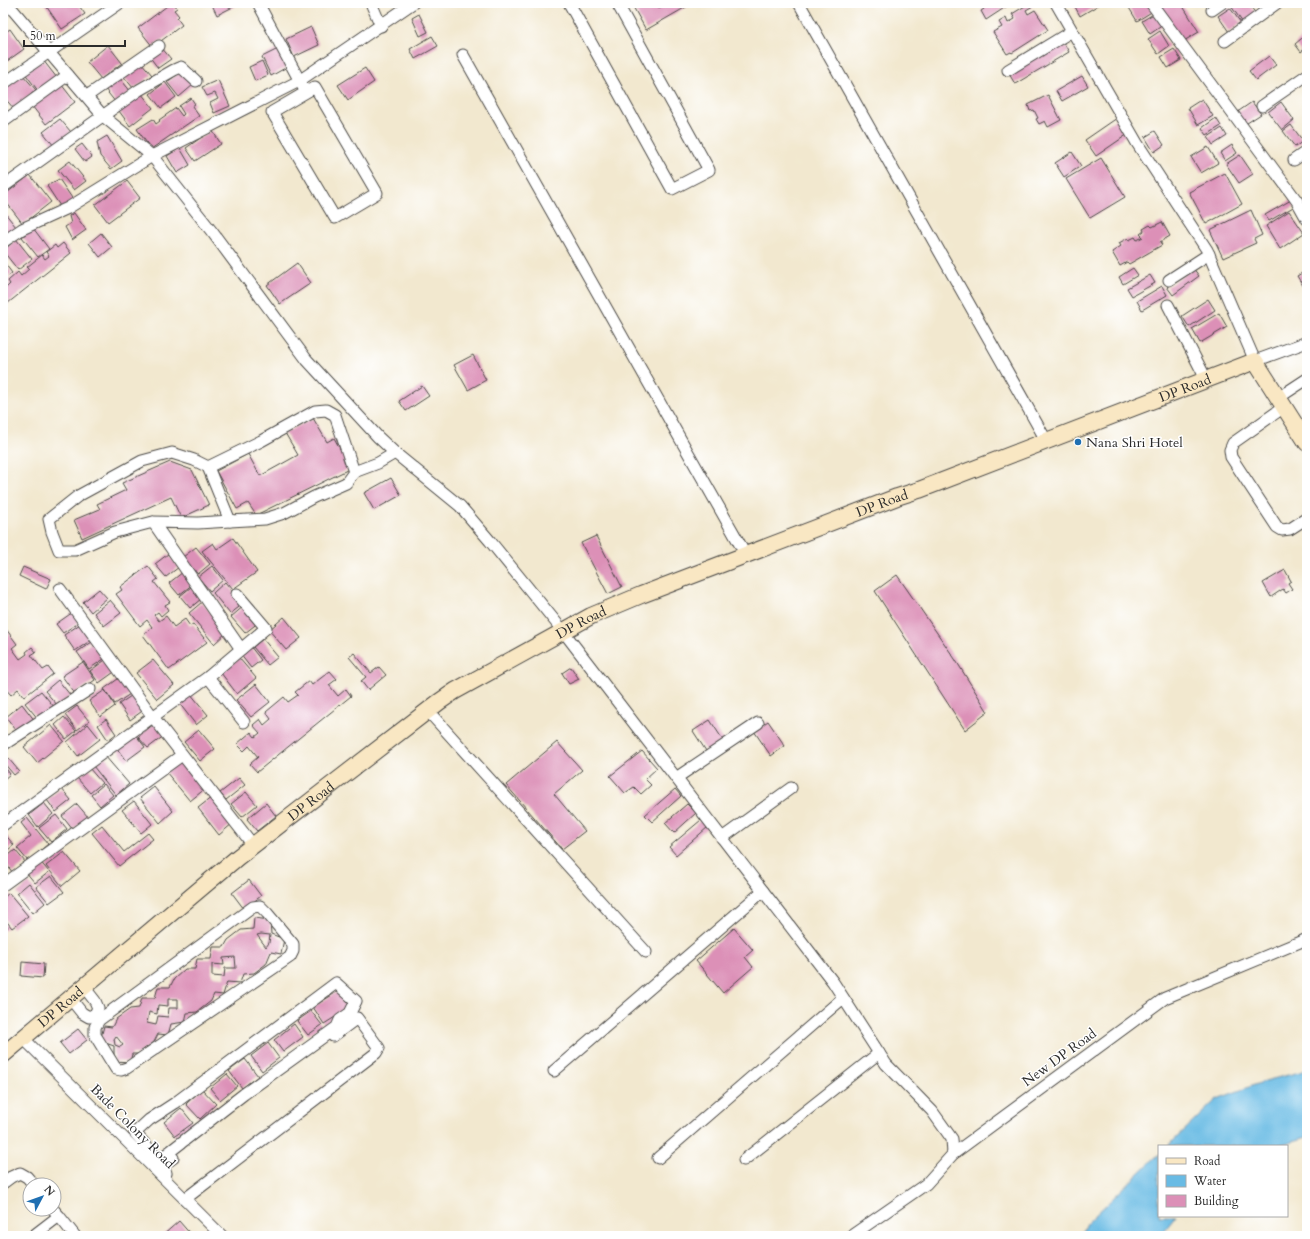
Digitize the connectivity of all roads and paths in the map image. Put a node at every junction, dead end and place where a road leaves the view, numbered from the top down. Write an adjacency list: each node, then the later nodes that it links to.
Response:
1 (7, 3): 18 (street)
2 (120, 3): 18 (street)
3 (258, 3): 24 (street)
4 (371, 3): 14 (street)
5 (413, 3): 14 (street)
6 (569, 3): 7 (street)
7 (617, 3)
8 (799, 3): 45 (street)
9 (1056, 3): 15 (street)
10 (1152, 3): 35 (street)
11 (1222, 3): 13 (street)
12 (1276, 3): 16 (street)
13 (1212, 10)
14 (382, 26): 24 (street)
15 (1072, 31): 20 (street); 37 (street)
16 (1225, 41)
17 (160, 46): 27 (street)
18 (49, 52): 21 (street); 25 (street)
19 (463, 55): 53 (street)
20 (1008, 70)
21 (68, 75): 27 (street); 30 (street)
22 (1307, 75): 28 (street)
23 (196, 81): 29 (street)
24 (299, 81): 26 (street); 32 (street)
25 (3, 84)
26 (306, 92): 26 (street)
27 (86, 96): 29 (street)
28 (1262, 106)
29 (103, 116): 32 (street); 34 (street)
30 (3, 122)
31 (1307, 151): 33 (street)
32 (152, 156): 36 (street); 47 (street)
33 (1294, 160)
34 (3, 187)
35 (1307, 219)
36 (3, 242)
37 (1209, 254): 38 (street); 41 (street)
38 (1169, 280)
39 (1168, 305): 42 (street)
40 (1307, 342): 41 (street)
41 (1255, 361): 42 (street, DP Road); 44 (street)
42 (1206, 379): 45 (street, DP Road)
43 (1307, 379): 44 (street)
44 (1281, 402): 46 (street); 50 (street)
45 (1046, 440): 53 (street, DP Road)
46 (1307, 444)
47 (395, 453): 49 (street); 56 (street)
48 (208, 467): 49 (street); 51 (street); 52 (street)
49 (354, 472): 51 (street)
50 (1307, 518)
51 (230, 521): 52 (street)
52 (153, 522): 57 (street)
53 (746, 555): 56 (street, DP Road)
54 (60, 589): 61 (street)
55 (237, 594): 57 (street)
56 (563, 631): 60 (street, DP Road); 66 (street)
57 (241, 649): 58 (street)
58 (208, 677): 61 (street); 62 (street)
59 (90, 689): 64 (street)
60 (434, 707): 70 (street, DP Road); 74 (street)
61 (153, 717): 65 (street); 68 (street)
62 (244, 722)
63 (758, 723): 66 (street)
64 (3, 745)
65 (182, 755): 70 (street); 71 (street)
66 (676, 778): 69 (street)
67 (791, 788): 69 (street)
68 (3, 825)
69 (722, 838): 72 (street)
70 (253, 845): 75 (street, DP Road)
71 (3, 885)
72 (763, 891): 76 (street); 82 (street)
73 (1307, 939): 83 (street, New DP Road)
74 (646, 952)
75 (88, 992): 77 (street, DP Road); 78 (street)
76 (843, 998): 80 (street); 84 (street)
77 (75, 1004): 78 (street); 79 (street, DP Road)
78 (97, 1017): 78 (street)
79 (23, 1038): 81 (street, DP Road); 86 (street, Bade Colony Road)
80 (879, 1053): 83 (street); 85 (street)
81 (3, 1055)
82 (554, 1071)
83 (953, 1154): 95 (street, New DP Road)
84 (658, 1158)
85 (744, 1160)
86 (159, 1167): 86 (street); 89 (street, Bade Colony Road); 89 (street)
87 (27, 1177): 88 (street)
88 (3, 1183)
89 (187, 1197): 94 (street, Bade Colony Road)
90 (52, 1217): 92 (street)
91 (59, 1217): 93 (street)
92 (33, 1236)
93 (75, 1236)
94 (222, 1236)
95 (851, 1236)

